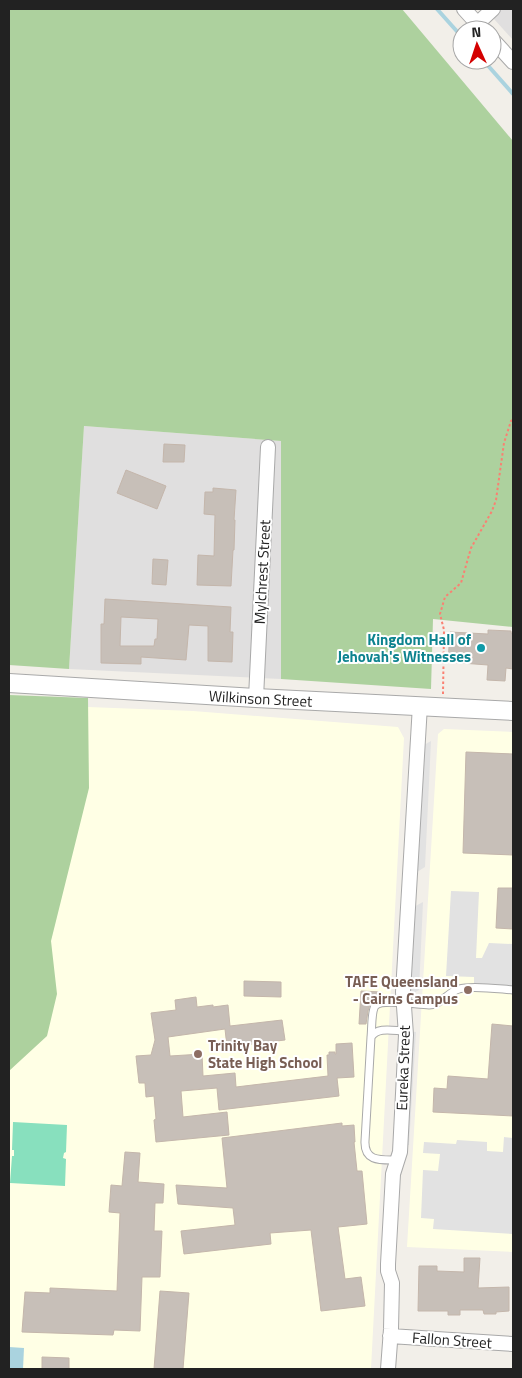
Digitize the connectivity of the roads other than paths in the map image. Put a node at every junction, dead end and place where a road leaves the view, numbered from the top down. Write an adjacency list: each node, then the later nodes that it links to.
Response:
1 (464, 9): 3 (street)
2 (493, 9): 4 (street)
3 (474, 20)
4 (485, 20)
5 (502, 50): 6 (street)
6 (513, 62)
7 (268, 447): 9 (street, Mylchrest Street)
8 (9, 683): 9 (street, Wilkinson Street)
9 (256, 698): 10 (street, Wilkinson Street)
10 (420, 705): 11 (street, Wilkinson Street); 13 (street, Eureka Street)
11 (513, 711)
12 (513, 990): 13 (lane)
13 (404, 1003): 14 (street, Eureka Street); 15 (lane)
14 (406, 1031): 15 (lane); 16 (street, Eureka Street)
15 (371, 1037): 16 (lane)
16 (397, 1160): 17 (street, Eureka Street)
17 (390, 1336): 18 (street, Fallon Street); 19 (street, Eureka Street)
18 (513, 1344)
19 (388, 1369)

